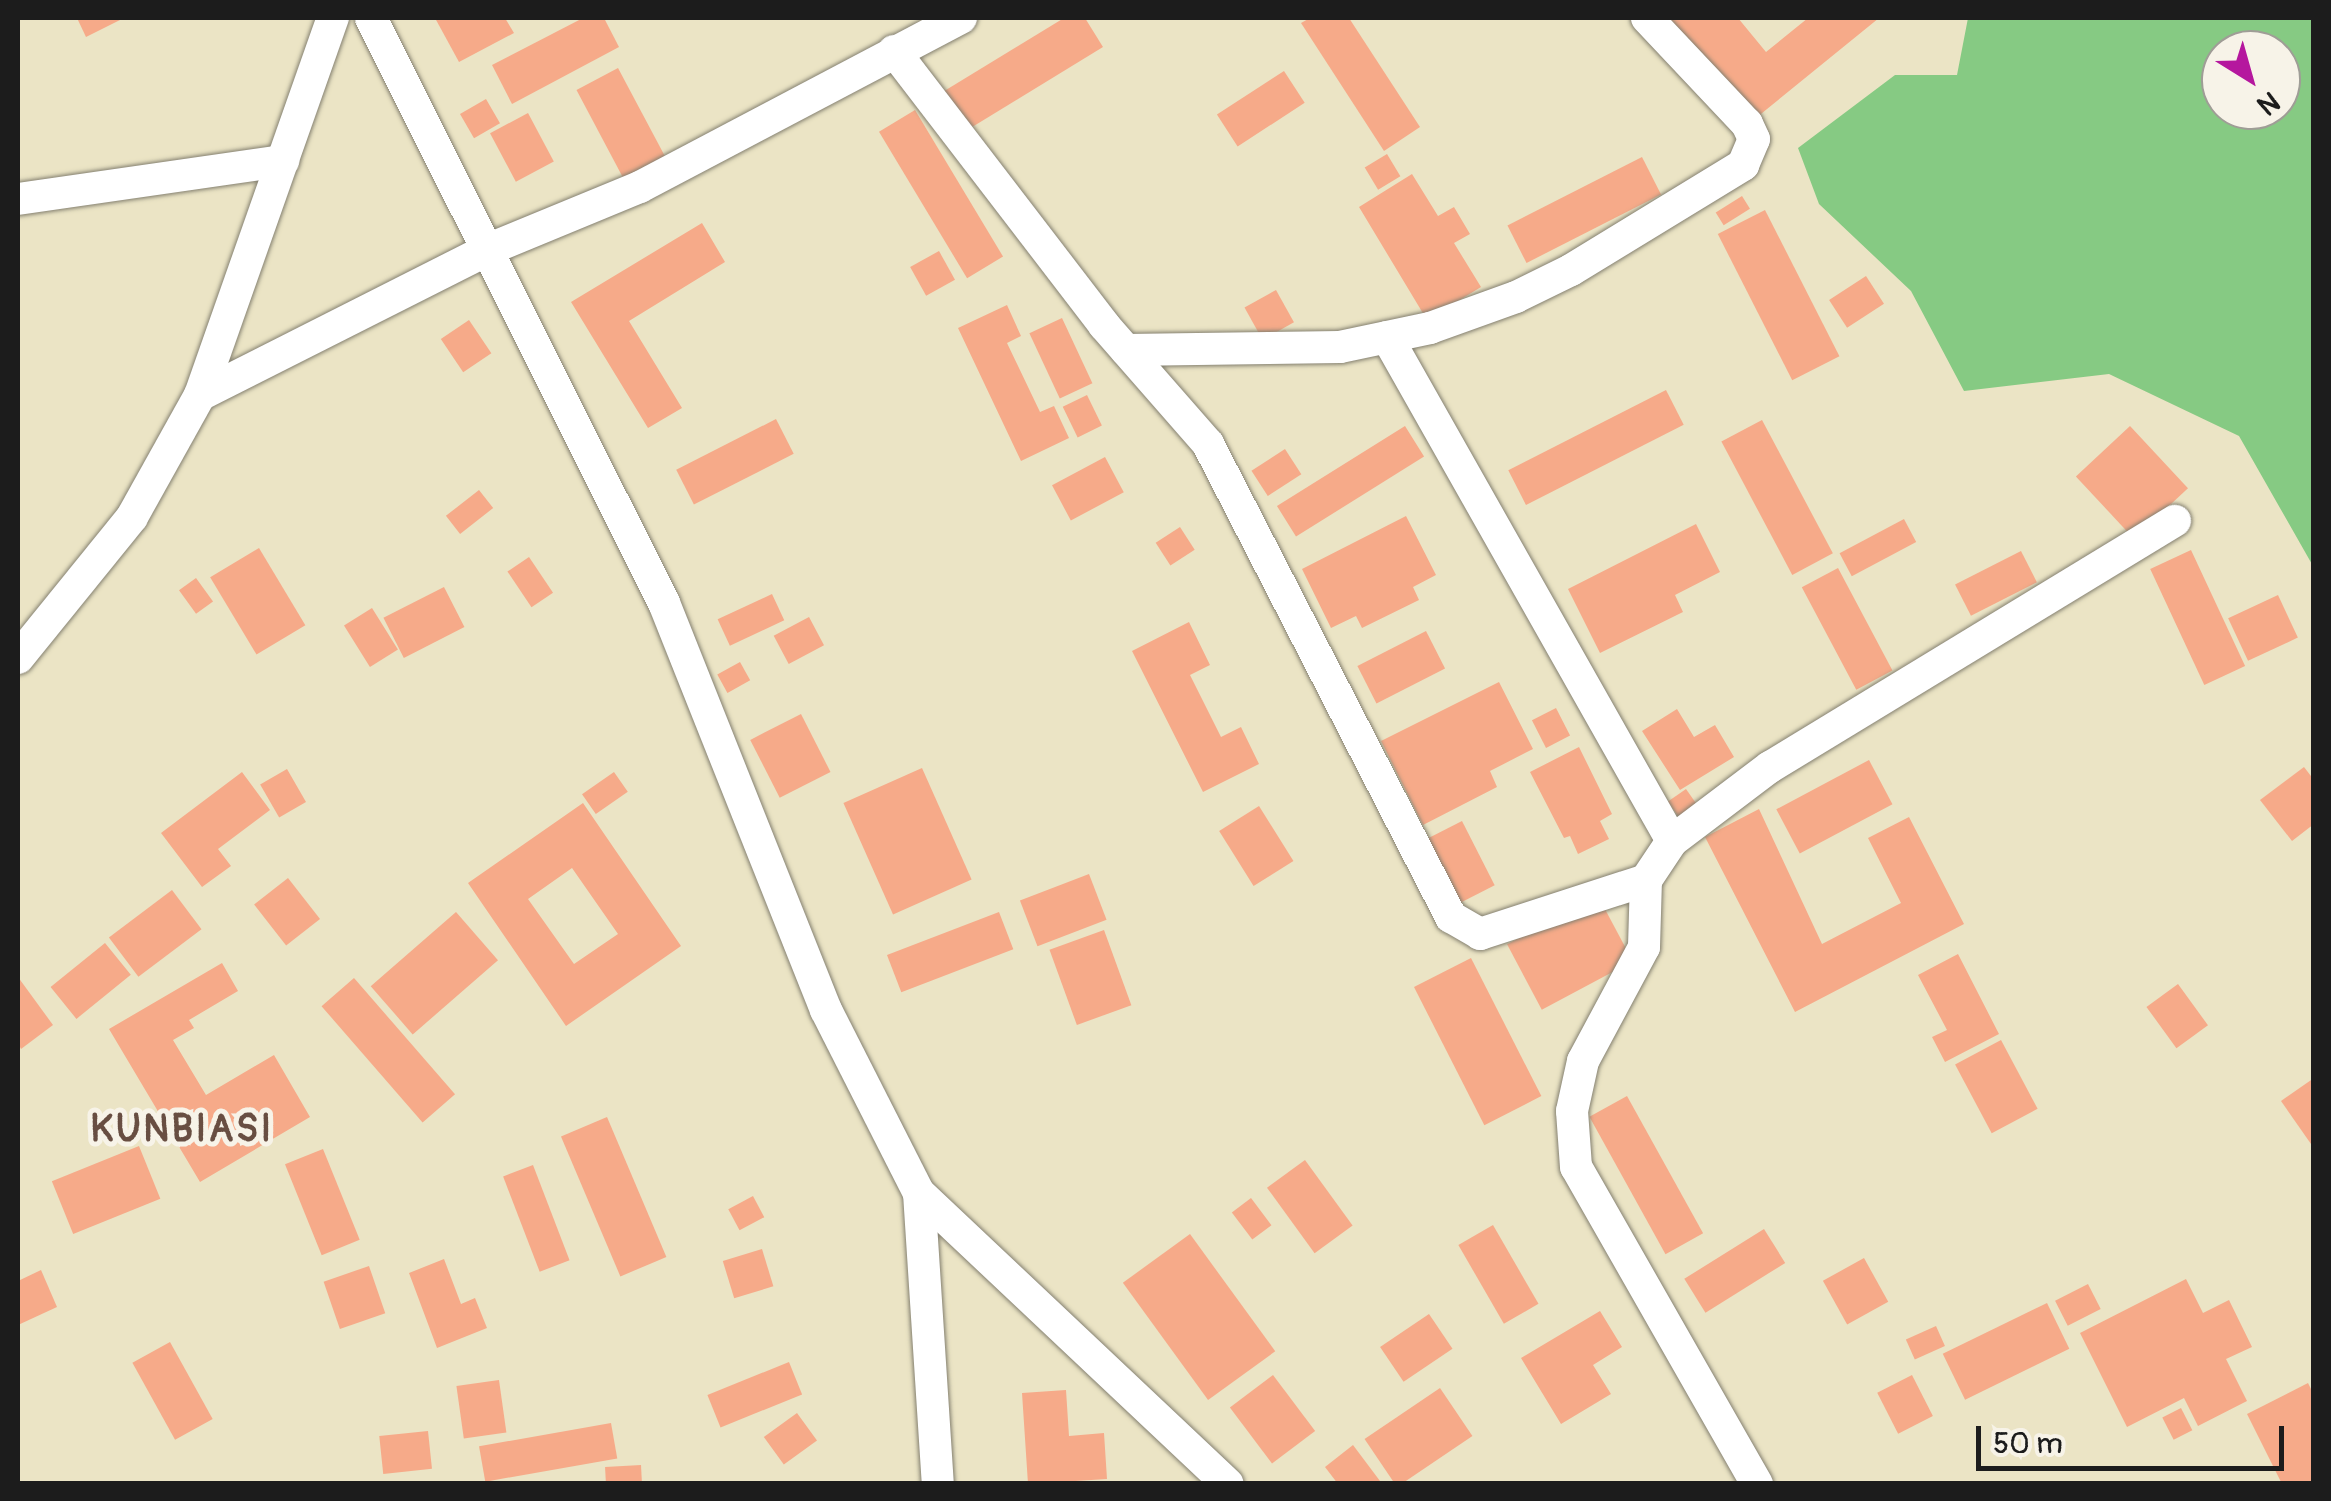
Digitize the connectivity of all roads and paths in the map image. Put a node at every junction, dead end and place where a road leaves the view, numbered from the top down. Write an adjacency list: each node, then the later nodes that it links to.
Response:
1 (334, 18): 6 (street)
2 (371, 18): 8 (street)
3 (961, 18): 5 (street)
4 (1648, 18): 9 (street)
5 (894, 51): 8 (street); 10 (street)
6 (282, 161): 7 (street); 11 (street)
7 (18, 199)
8 (487, 250): 11 (street); 16 (street)
9 (1387, 336): 10 (street); 14 (street)
10 (1126, 350): 15 (street)
11 (200, 395): 13 (street)
12 (2175, 520): 14 (street)
13 (18, 658)
14 (1672, 840): 15 (street)
15 (1646, 880): 19 (street)
16 (920, 1193): 17 (street); 18 (street)
17 (938, 1484)
18 (1228, 1484)
19 (1757, 1484)

